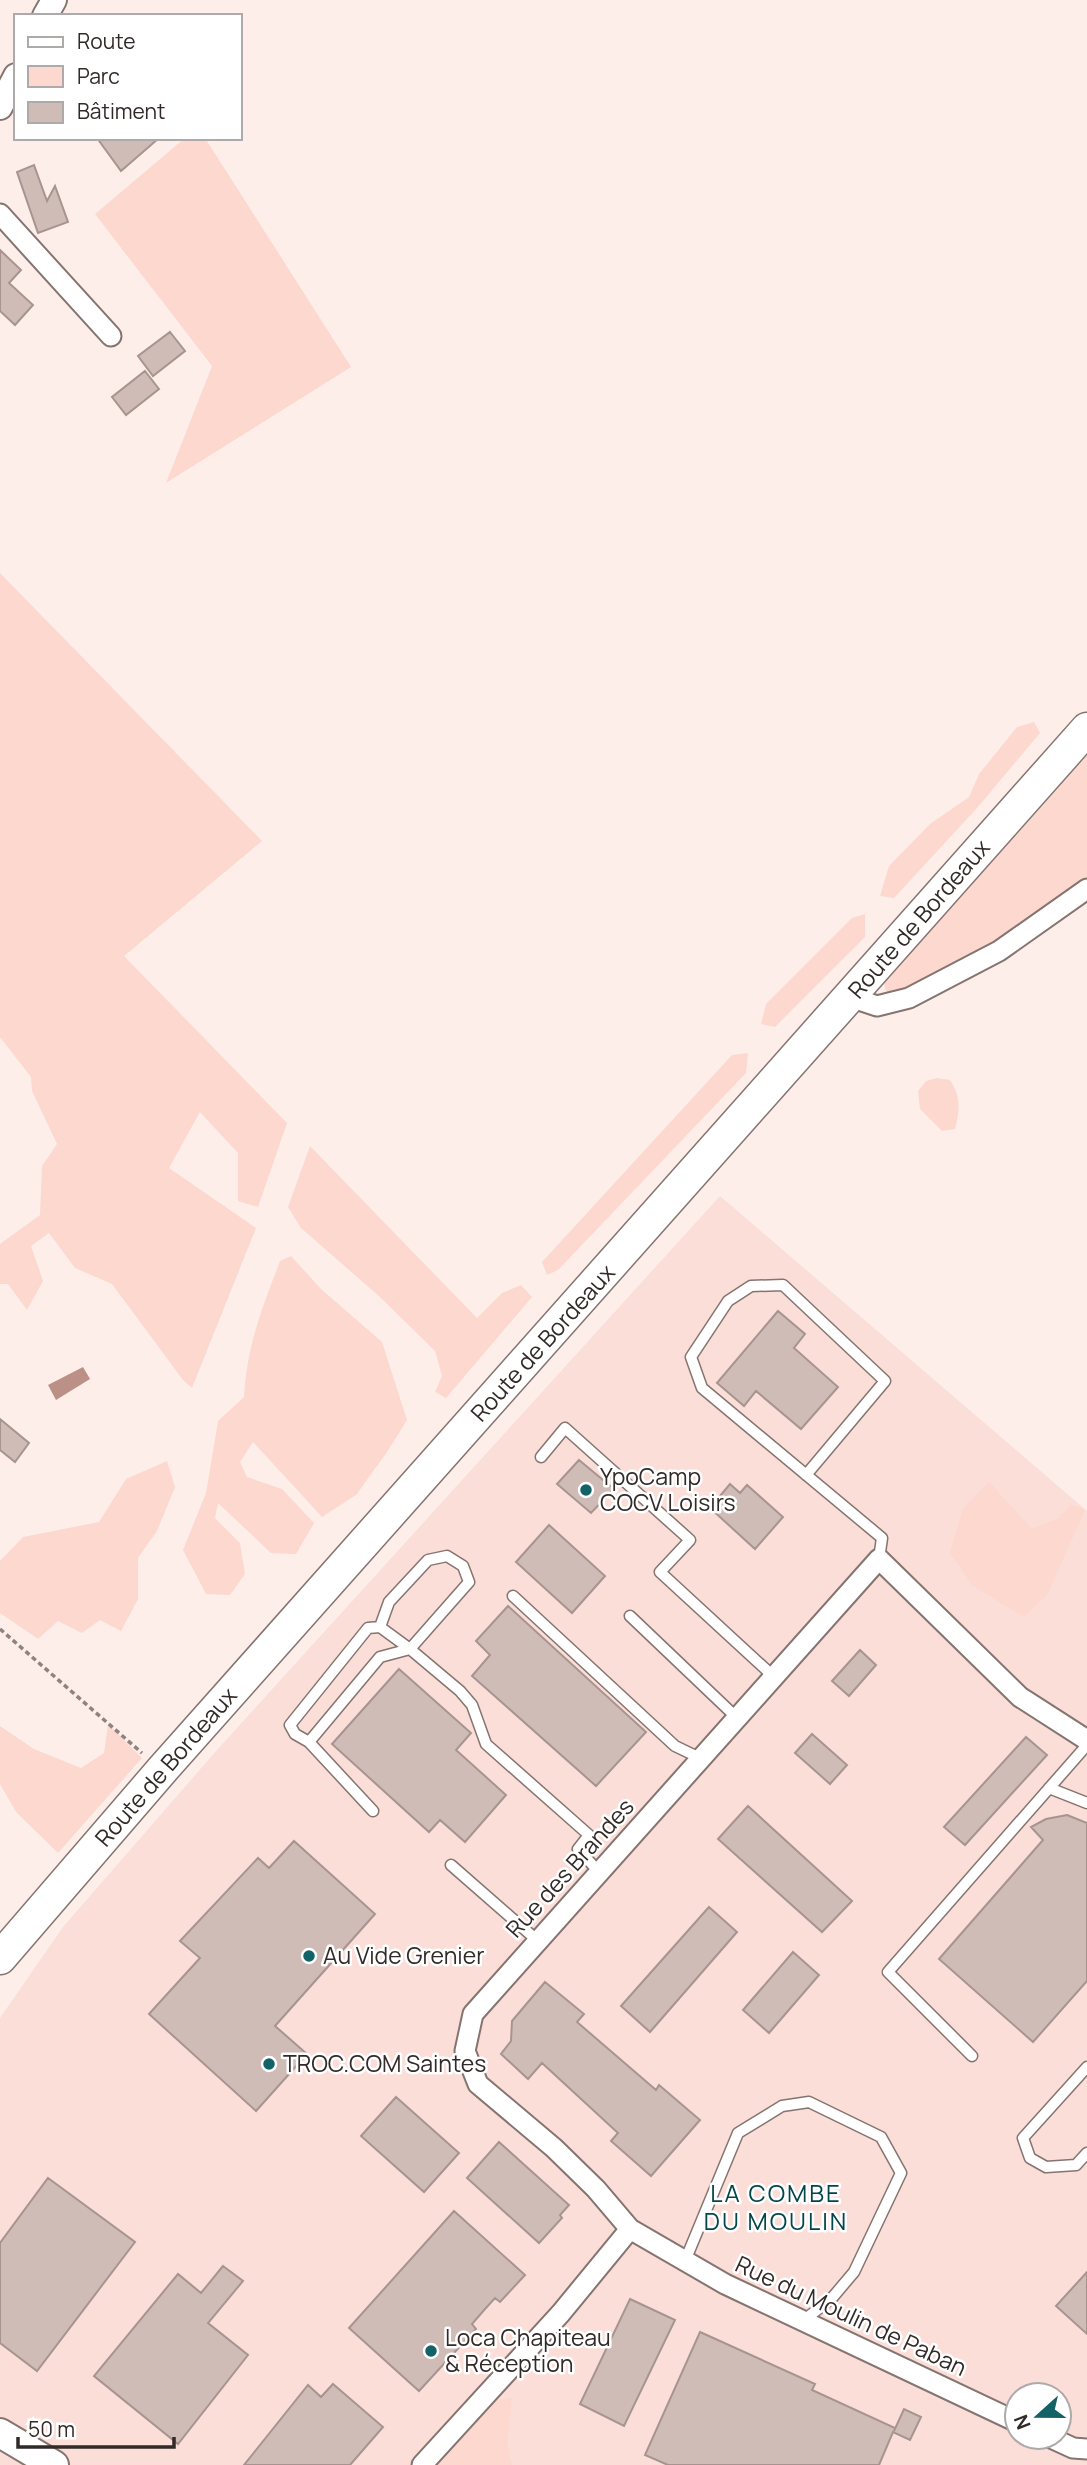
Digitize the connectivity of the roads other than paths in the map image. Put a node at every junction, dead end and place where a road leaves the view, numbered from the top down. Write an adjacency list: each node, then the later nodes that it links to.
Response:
1 (14, 80): 2 (street)
2 (0, 107)
3 (0, 214): 4 (street)
4 (111, 337)
5 (1087, 729): 7 (main road, Route de Bordeaux)
6 (1087, 890): 7 (street)
7 (850, 997): 26 (main road, Route de Bordeaux)
8 (541, 1457): 15 (lane)
9 (806, 1475): 9 (lane); 10 (lane)
10 (879, 1559): 15 (street, Rue des Brandes); 18 (street)
11 (513, 1596): 19 (lane)
12 (630, 1616): 16 (lane)
13 (380, 1628): 14 (lane); 14 (lane); 17 (lane)
14 (410, 1649): 17 (lane); 24 (lane)
15 (773, 1676): 16 (street, Rue des Brandes)
16 (736, 1717): 19 (street, Rue des Brandes)
17 (309, 1742): 22 (lane)
18 (1087, 1743): 20 (lane)
19 (701, 1758): 24 (street, Rue des Brandes)
20 (1049, 1788): 21 (lane); 27 (lane)
21 (1087, 1802)
22 (373, 1811)
23 (451, 1865): 25 (lane)
24 (599, 1872): 25 (street, Rue des Brandes)
25 (538, 1941): 30 (street, Rue des Brandes)
26 (0, 1958)
27 (972, 2056)
28 (1087, 2067): 29 (lane)
29 (1087, 2153)
30 (630, 2229): 31 (street, Rue du Moulin de Paban); 36 (street)
31 (685, 2261): 32 (street, Rue du Moulin de Paban); 32 (lane)
32 (803, 2321): 33 (street, Rue du Moulin de Paban)
33 (1003, 2415)
34 (0, 2433): 35 (main road)
35 (54, 2465)
36 (422, 2465)

